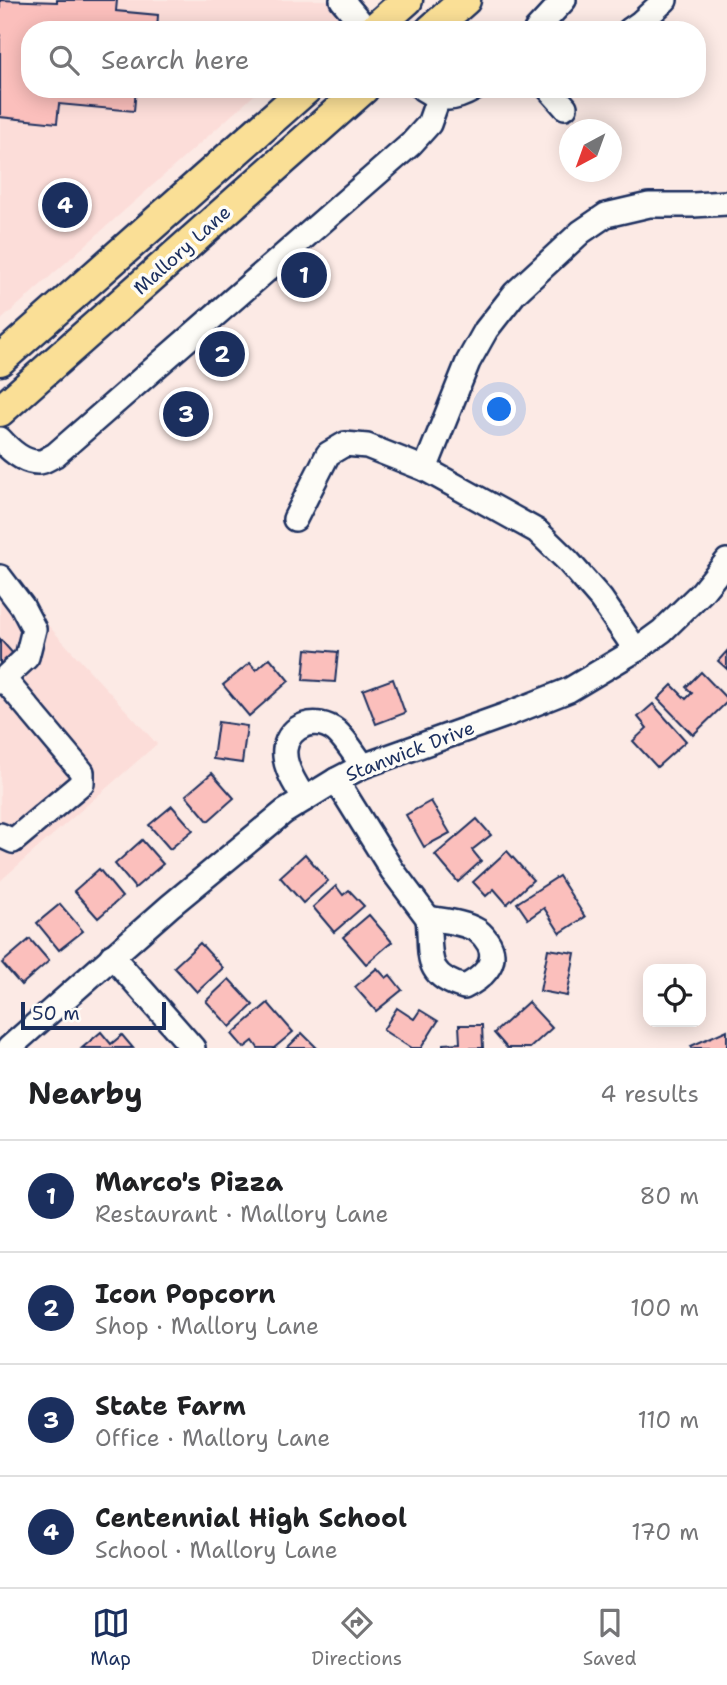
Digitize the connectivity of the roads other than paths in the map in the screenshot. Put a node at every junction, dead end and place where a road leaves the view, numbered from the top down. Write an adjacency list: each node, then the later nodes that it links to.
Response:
1 (342, 0): 6 (street)
2 (407, 0): 7 (main road)
3 (465, 0): 8 (main road)
4 (564, 0): 9 (street)
5 (665, 0): 10 (street)
6 (360, 21)
7 (383, 21)
8 (441, 21)
9 (551, 21)
10 (642, 21)
11 (296, 98): 17 (main road, Mallory Lane)
12 (353, 98): 18 (main road, Mallory Lane)
13 (431, 98): 19 (street)
14 (557, 98): 15 (street)
15 (565, 107)
16 (727, 203): 20 (street)
17 (0, 360)
18 (0, 411)
19 (0, 439)
20 (425, 469): 21 (street); 24 (street)
21 (295, 519)
22 (727, 561): 24 (street, Stanwick Drive)
23 (0, 577): 25 (street)
24 (636, 650): 26 (street, Stanwick Drive)
25 (2, 680): 29 (street)
26 (363, 766): 27 (street, Stanwick Drive); 28 (street)
27 (336, 780): 28 (street, Stanwick Drive); 30 (street)
28 (306, 799): 31 (street, Stanwick Drive)
29 (0, 835)
30 (428, 918)
31 (112, 956): 32 (street, Stanwick Drive); 33 (street)
32 (9, 1048)
33 (193, 1048)

